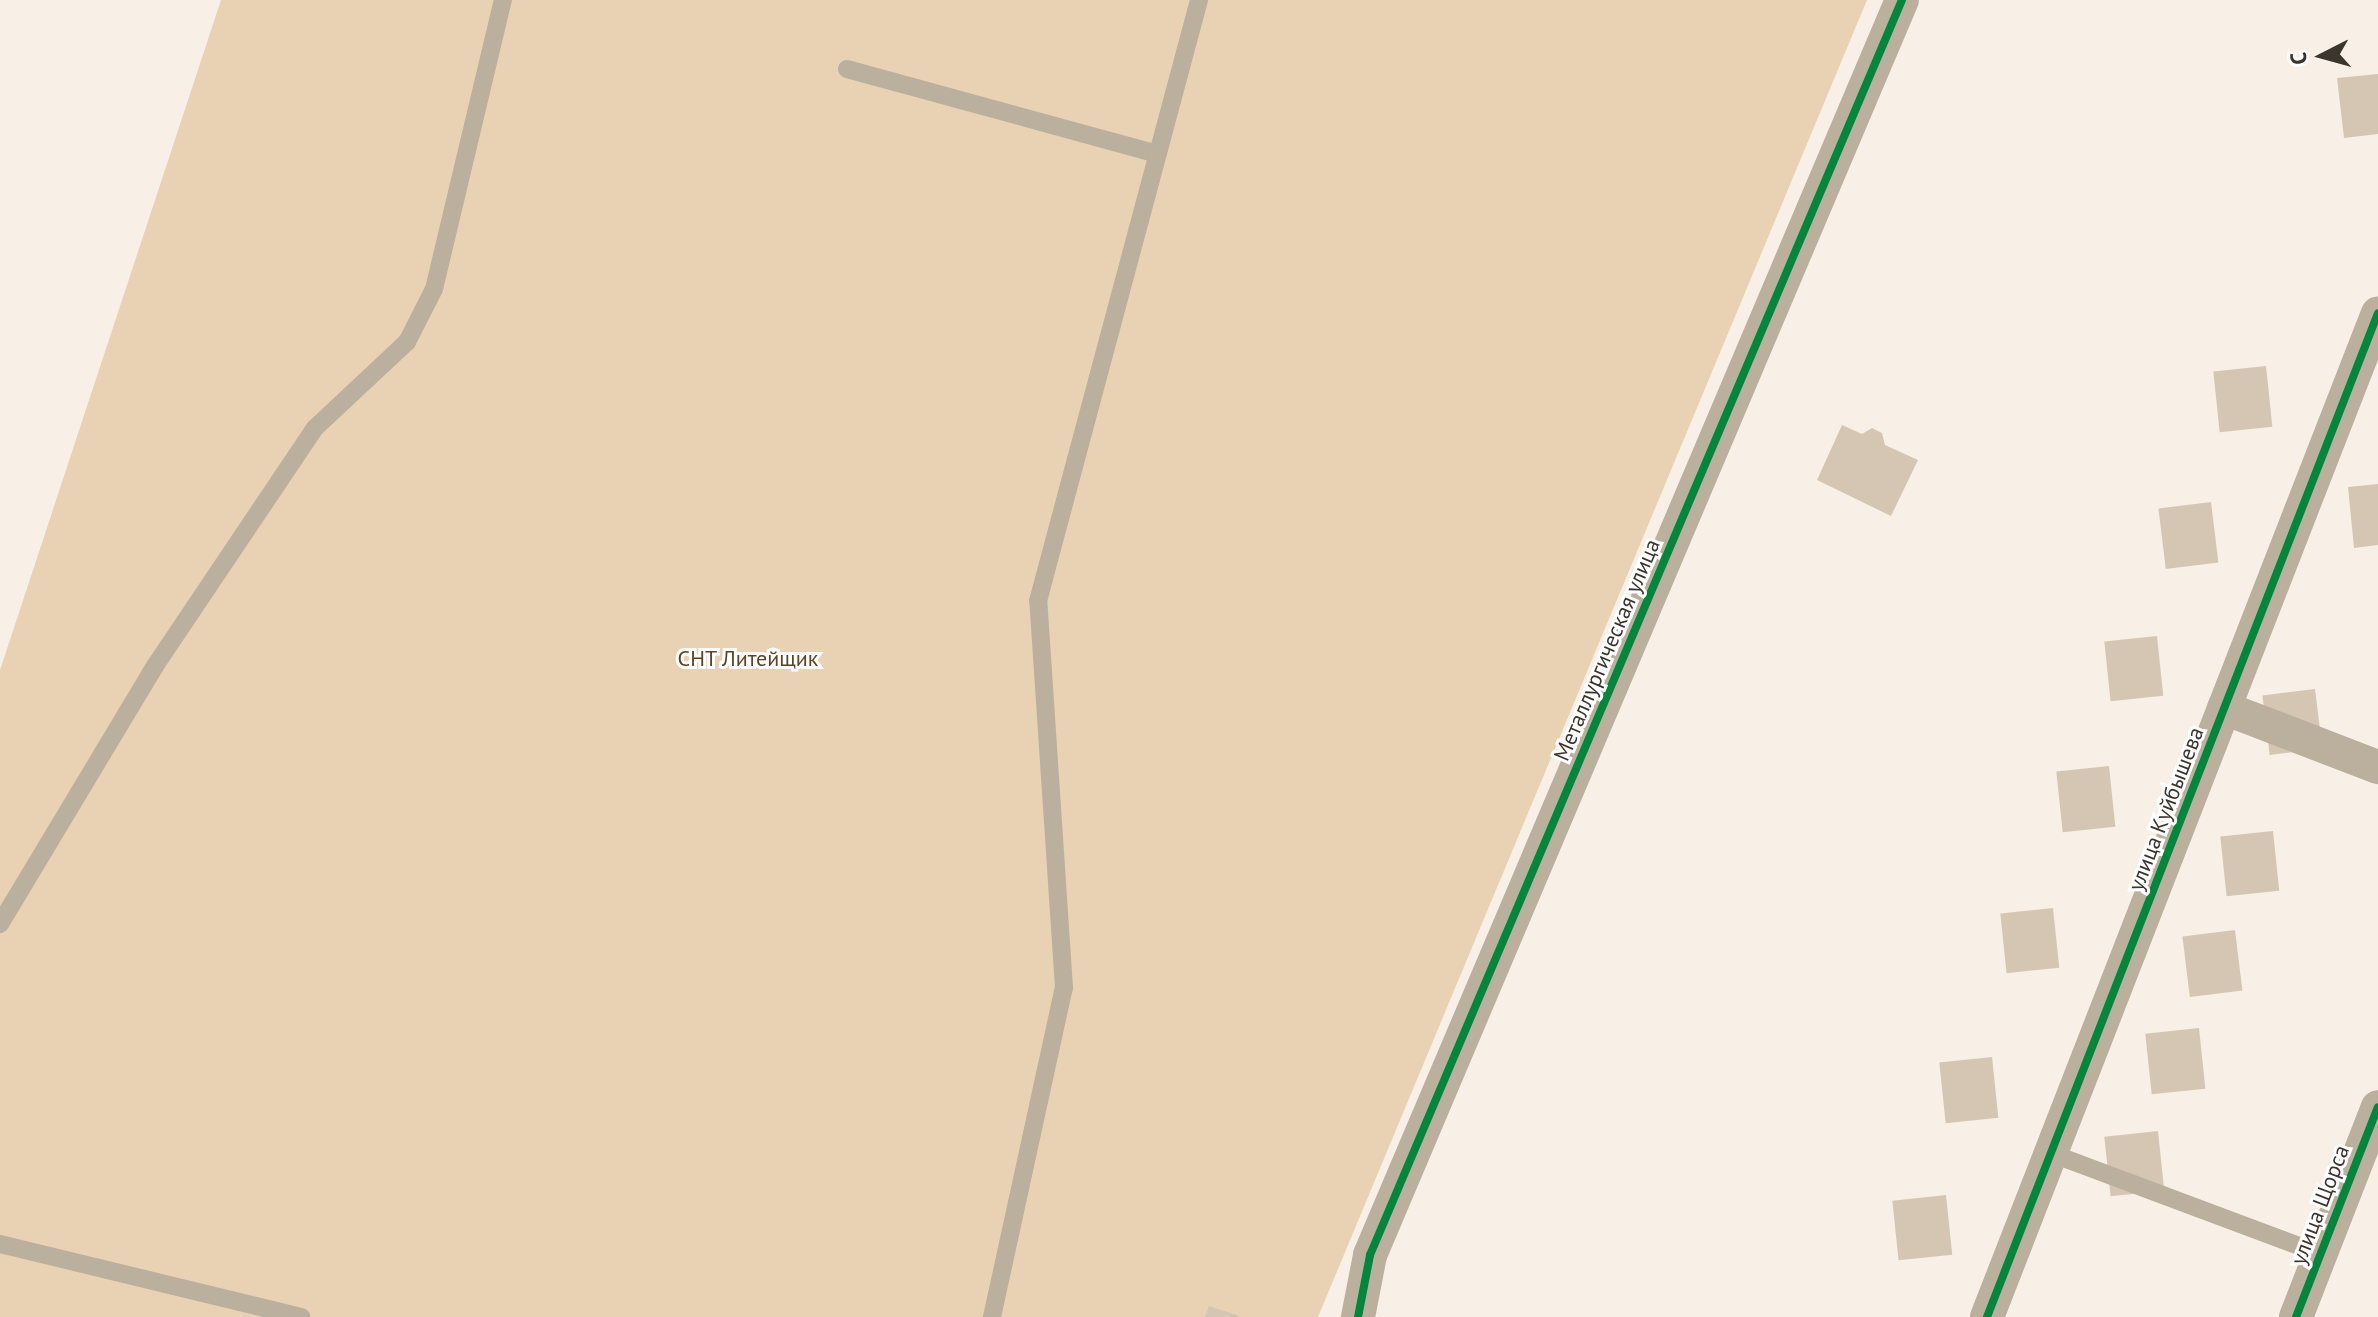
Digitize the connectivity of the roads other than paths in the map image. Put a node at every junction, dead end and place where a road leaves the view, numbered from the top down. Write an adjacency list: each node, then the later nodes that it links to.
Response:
1 (503, 0): 9 (lane)
2 (1199, 0): 5 (lane)
3 (1902, 0): 16 (street, Металлургическая улица)
4 (847, 69): 5 (lane)
5 (1158, 154): 15 (lane)
6 (2376, 325): 7 (street, улица Куйбышева)
7 (2224, 708): 8 (street); 11 (street, улица Куйбышева)
8 (2378, 767)
9 (0, 924)
10 (2378, 1107): 13 (street, улица Щорса)
11 (2053, 1154): 13 (lane); 17 (street, улица Куйбышева)
12 (0, 1244): 14 (lane)
13 (2321, 1254): 18 (street, улица Щорса)
14 (301, 1317)
15 (992, 1317)
16 (1358, 1317)
17 (1987, 1317)
18 (2296, 1317)

